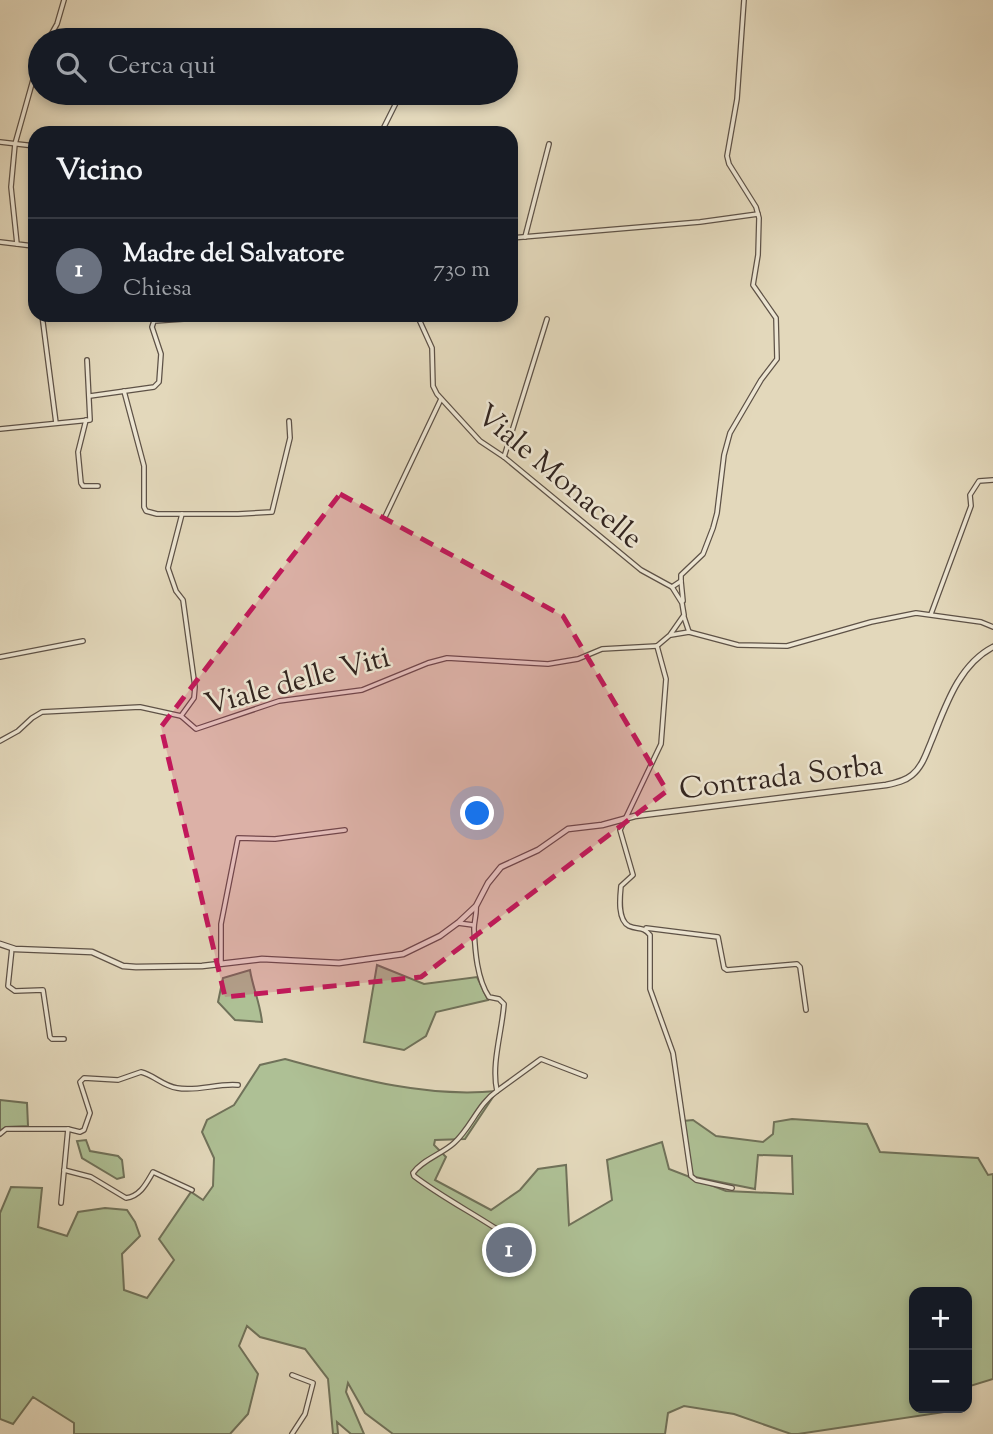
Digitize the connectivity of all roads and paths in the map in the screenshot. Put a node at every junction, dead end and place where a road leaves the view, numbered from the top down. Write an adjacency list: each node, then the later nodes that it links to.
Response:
1 (64, 0): 3 (street)
2 (744, 0): 11 (street)
3 (55, 28)
4 (28, 98): 8 (street)
5 (395, 105): 6 (street)
6 (384, 126)
7 (0, 142): 8 (street)
8 (15, 144): 10 (street); 15 (street)
9 (549, 144): 12 (street)
10 (28, 145)
11 (758, 214): 12 (street); 34 (street)
12 (525, 237): 13 (street)
13 (518, 238)
14 (0, 242): 15 (street)
15 (18, 244): 16 (street)
16 (28, 245)
17 (547, 319): 29 (street)
18 (43, 322): 27 (street)
19 (154, 322): 22 (street)
20 (420, 322): 24 (street, Viale Monacelle)
21 (87, 360): 23 (street)
22 (124, 391): 23 (street); 32 (street)
23 (90, 396): 25 (street)
24 (441, 399): 29 (street, Viale Monacelle); 33 (street)
25 (86, 420): 27 (street); 31 (street)
26 (289, 421): 32 (street)
27 (56, 423): 28 (street)
28 (0, 429)
29 (504, 457): 35 (street, Viale Monacelle)
30 (993, 480): 37 (street)
31 (98, 486)
32 (182, 514): 46 (street)
33 (385, 517)
34 (681, 581): 35 (street); 36 (street)
35 (673, 587): 36 (street)
36 (682, 603): 38 (street)
37 (931, 614): 39 (street); 40 (street)
38 (684, 615): 40 (street); 41 (street)
39 (993, 627)
40 (689, 632): 41 (street)
41 (670, 635): 43 (street)
42 (83, 640): 45 (street)
43 (657, 646): 46 (street, Viale delle Viti); 48 (street)
44 (993, 647): 48 (street, Contrada Sorba)
45 (0, 657)
46 (181, 716): 47 (street, Viale delle Viti)
47 (0, 741)
48 (626, 818): 50 (street, Contrada Sorba); 53 (street)
49 (345, 830): 56 (street)
50 (476, 906): 51 (street, Contrada Sorba); 52 (street)
51 (458, 923): 52 (street); 56 (street, Contrada Sorba)
52 (474, 925): 61 (street)
53 (644, 928): 57 (street); 65 (street)
54 (0, 944): 55 (street, Contrada Sorba)
55 (12, 948): 56 (street, Contrada Sorba); 58 (street)
56 (221, 963)
57 (806, 1010)
58 (64, 1039)
59 (585, 1076): 61 (street)
60 (238, 1085): 62 (street)
61 (497, 1091): 68 (street)
62 (68, 1129): 63 (street); 64 (street)
63 (0, 1134)
64 (64, 1170): 66 (street); 67 (street)
65 (733, 1188)
66 (192, 1190)
67 (61, 1203)
68 (510, 1238)
69 (292, 1375): 70 (street)
70 (292, 1434)

